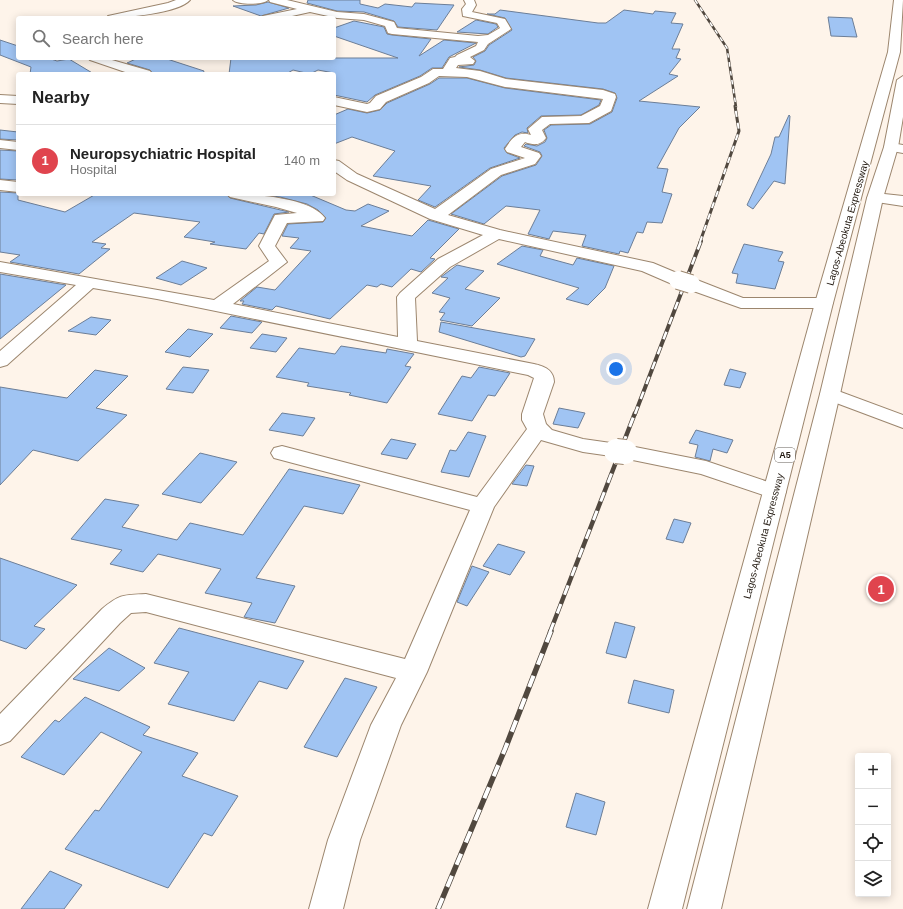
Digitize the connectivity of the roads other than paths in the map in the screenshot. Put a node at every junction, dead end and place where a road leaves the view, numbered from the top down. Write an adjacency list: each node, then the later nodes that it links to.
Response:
1 (185, 0): 8 (main road)
2 (238, 0): 3 (main road)
3 (263, 0)
4 (274, 0): 7 (main road)
5 (469, 0): 10 (main road)
6 (899, 0): 31 (main road, Lagos-Abeokuta Expressway / A5)
7 (311, 9): 9 (main road); 10 (main road)
8 (122, 16)
9 (277, 16)
10 (492, 38): 13 (main road)
11 (100, 60): 12 (main road)
12 (138, 72)
13 (480, 75): 17 (main road); 27 (main road)
14 (903, 80): 20 (main road, Lagos-Abeokuta Expressway)
15 (0, 99): 16 (main road)
16 (16, 100)
17 (336, 101)
18 (0, 144): 19 (main road)
19 (16, 146)
20 (897, 148): 25 (main road, Lagos-Abeokuta Expressway)
21 (336, 165): 27 (main road)
22 (0, 185): 23 (main road)
23 (16, 187)
24 (244, 196): 32 (main road)
25 (874, 198): 26 (main road); 35 (main road, Lagos-Abeokuta Expressway)
26 (903, 201)
27 (436, 216): 28 (main road)
28 (497, 234): 31 (main road); 33 (main road)
29 (0, 267): 30 (main road)
30 (90, 282): 32 (main road); 34 (main road)
31 (824, 303): 39 (main road, Lagos-Abeokuta Expressway / A5)
32 (218, 306): 33 (main road)
33 (408, 344): 37 (main road)
34 (0, 361)
35 (830, 394): 36 (main road); 45 (main road, Lagos-Abeokuta Expressway)
36 (903, 422)
37 (537, 430): 39 (main road); 40 (main road)
38 (282, 453): 40 (main road)
39 (775, 492): 44 (main road, Lagos-Abeokuta Expressway / A5)
40 (483, 506): 41 (main road)
41 (413, 672): 42 (main road); 43 (main road)
42 (0, 733)
43 (326, 909)
44 (665, 909)
45 (704, 909)

